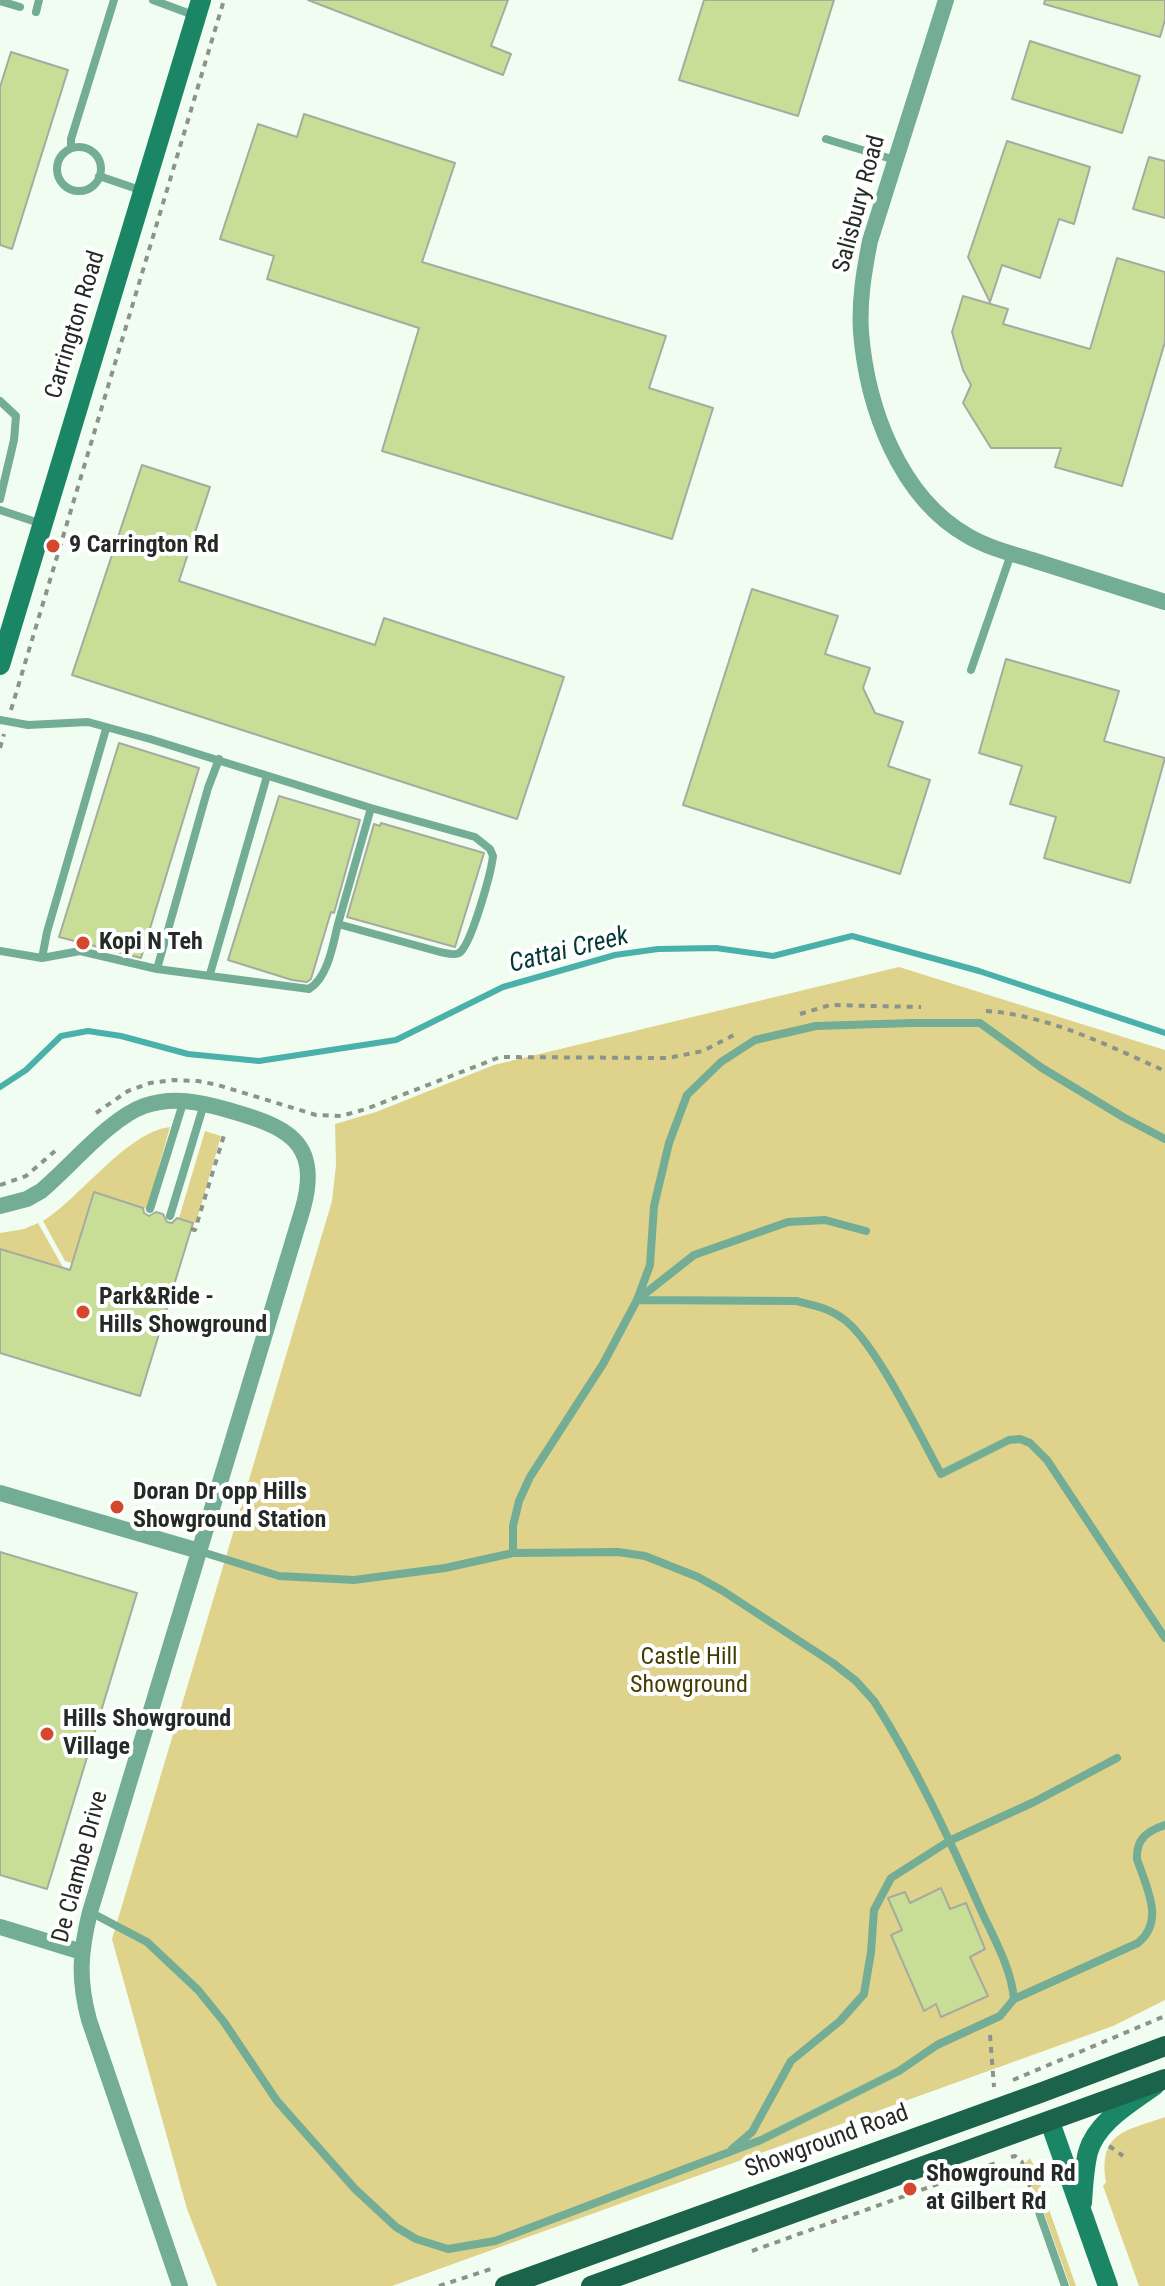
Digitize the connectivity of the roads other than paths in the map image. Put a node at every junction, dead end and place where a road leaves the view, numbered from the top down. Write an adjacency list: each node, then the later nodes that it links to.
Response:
1 (39, 0): 8 (lane)
2 (114, 0): 10 (lane)
3 (153, 0): 7 (lane)
4 (946, 0): 11 (street, Salisbury Road)
5 (0, 1): 6 (lane)
6 (20, 7)
7 (199, 8): 13 (main road, Carrington Road)
8 (36, 12)
9 (826, 139): 11 (lane)
10 (71, 148): 12 (lane); 12 (lane)
11 (896, 161): 18 (street, Salisbury Road)
12 (99, 176): 13 (lane)
13 (143, 192): 17 (main road, Carrington Road)
14 (0, 401): 15 (lane)
15 (0, 499)
16 (0, 510): 17 (lane)
17 (43, 524): 20 (main road, Carrington Road)
18 (1011, 553): 19 (street, Salisbury Road); 21 (lane)
19 (1165, 602)
20 (0, 665)
21 (971, 670)
22 (4, 721): 23 (lane)
23 (106, 729): 24 (lane); 29 (lane)
24 (219, 759): 25 (lane); 30 (lane)
25 (267, 776): 26 (lane); 31 (lane)
26 (371, 808): 27 (lane); 27 (lane)
27 (338, 924): 31 (lane)
28 (0, 951): 29 (lane)
29 (42, 958): 30 (lane)
30 (157, 969): 31 (lane)
31 (210, 974)
32 (184, 1100): 33 (street, De Clambe Drive); 35 (street, De Clambe Drive); 36 (lane)
33 (204, 1103): 37 (lane); 41 (street, De Clambe Drive)
34 (1165, 1139): 39 (lane)
35 (0, 1206)
36 (150, 1209)
37 (170, 1216)
38 (866, 1231): 39 (lane)
39 (637, 1300): 42 (lane); 43 (lane)
40 (0, 1493): 41 (street)
41 (199, 1551): 42 (lane); 47 (street, De Clambe Drive)
42 (513, 1553): 46 (lane)
43 (1165, 1638)
44 (1117, 1758): 46 (lane)
45 (1165, 1825): 50 (lane)
46 (949, 1841): 50 (lane); 55 (lane)
47 (90, 1912): 49 (street, De Clambe Drive); 55 (lane)
48 (0, 1927): 49 (street)
49 (82, 1952): 58 (street, De Clambe Drive)
50 (1014, 1999): 55 (lane)
51 (1165, 2046): 53 (main road, Showground Road)
52 (1163, 2080): 54 (main road); 57 (main road)
53 (1040, 2093): 54 (main road); 59 (main road, Showground Road)
54 (1050, 2122): 57 (main road); 60 (main road)
55 (727, 2153)
56 (1034, 2198): 61 (lane)
57 (1081, 2208): 62 (main road)
58 (180, 2286)
59 (505, 2286)
60 (591, 2286)
61 (1065, 2286)
62 (1108, 2286)

